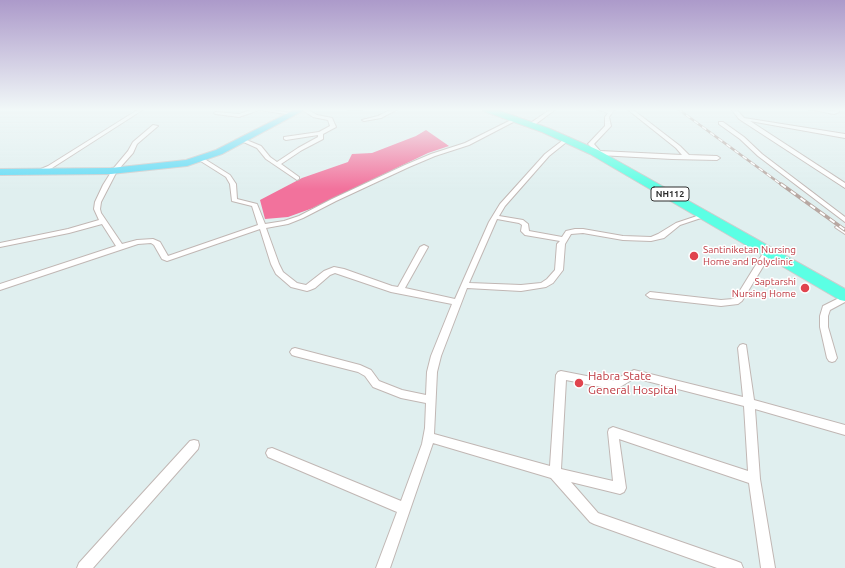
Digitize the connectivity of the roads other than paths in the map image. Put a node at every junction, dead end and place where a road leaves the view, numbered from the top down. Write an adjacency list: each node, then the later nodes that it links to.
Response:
1 (100, 136): 20 (street)
2 (144, 136): 21 (street)
3 (251, 136): 14 (main road)
4 (303, 136): 12 (street)
5 (321, 136): 19 (street)
6 (484, 136): 29 (street)
7 (557, 136): 13 (highway, NH112)
8 (599, 136): 15 (street)
9 (663, 136): 16 (street)
10 (739, 136): 27 (street)
11 (768, 136): 24 (street)
12 (286, 138)
13 (566, 139): 15 (highway, NH112); 26 (street)
14 (242, 140): 18 (main road); 19 (street)
15 (597, 152): 16 (street); 25 (highway, NH112)
16 (687, 157): 17 (street)
17 (717, 158)
18 (201, 159): 21 (main road); 29 (street)
19 (278, 164): 23 (street)
20 (45, 170): 21 (main road); 22 (main road)
21 (115, 170): 28 (street)
22 (0, 172)
23 (297, 178)
24 (845, 186)
25 (705, 215): 32 (street); 36 (highway, NH112)
26 (495, 217): 32 (street); 37 (street)
27 (845, 220)
28 (104, 221): 33 (street); 34 (street)
29 (262, 227): 34 (street); 39 (street)
30 (838, 227): 31 (street)
31 (845, 232)
32 (563, 239): 37 (street)
33 (0, 245)
34 (120, 247): 38 (street)
35 (424, 247): 39 (street)
36 (768, 252): 40 (street); 41 (highway, NH112)
37 (464, 285): 42 (street)
38 (0, 287)
39 (400, 290): 42 (street)
40 (650, 295)
41 (845, 297): 45 (street)
42 (457, 302): 46 (street)
43 (743, 348): 47 (street)
44 (295, 352): 46 (street)
45 (832, 358)
46 (430, 400): 49 (street)
47 (749, 403): 48 (street); 52 (street); 53 (street)
48 (845, 430)
49 (428, 437): 52 (street); 54 (street)
50 (194, 446): 55 (street)
51 (272, 453): 54 (street)
52 (555, 473): 53 (street); 57 (street)
53 (754, 479): 58 (street)
54 (404, 509): 56 (street)
55 (84, 568)
56 (383, 568)
57 (736, 568)
58 (768, 568)

